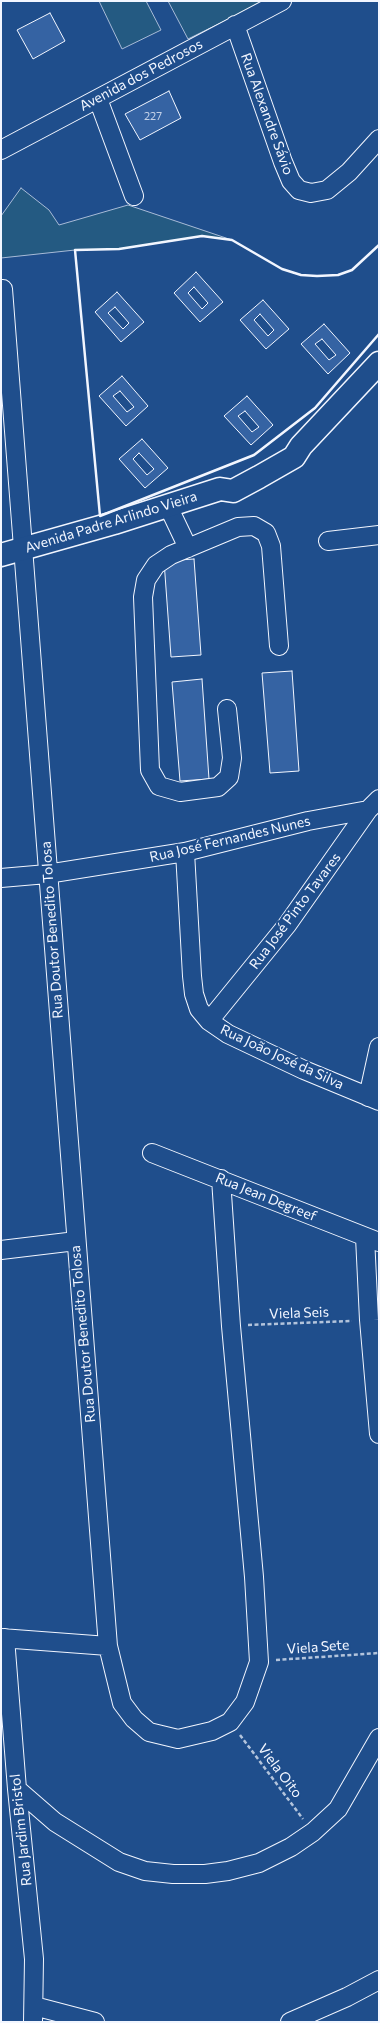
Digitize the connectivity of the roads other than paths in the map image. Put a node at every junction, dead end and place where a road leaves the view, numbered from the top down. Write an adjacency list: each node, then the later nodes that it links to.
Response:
1 (282, 1): 2 (street, Avenida dos Pedrosos)
2 (235, 25): 3 (street, Avenida dos Pedrosos); 4 (street, Rua Alexandre Sávio)
3 (98, 99): 5 (street, Avenida dos Pedrosos); 6 (street)
4 (379, 139)
5 (1, 150)
6 (134, 196)
7 (3, 289): 13 (street, Rua Doutor Benedito Tolosa)
8 (379, 363): 9 (main road, Avenida Padre Arlindo Vieira)
9 (168, 506): 12 (street); 13 (main road, Avenida Padre Arlindo Vieira)
10 (379, 535): 11 (street)
11 (328, 541)
12 (188, 548): 14 (street); 15 (street)
13 (12, 552): 18 (street, Rua Doutor Benedito Tolosa)
14 (279, 646)
15 (227, 709)
16 (374, 805): 17 (street, Rua José Fernandes Nunes); 20 (street, Rua José Pinto Tavares)
17 (185, 852): 18 (street, Rua José Fernandes Nunes); 20 (street, Rua João José da Silva)
18 (47, 874): 19 (street, Rua José Fernandes Nunes); 26 (street, Rua Doutor Benedito Tolosa)
19 (1, 878)
20 (208, 1020): 22 (street, Rua João José da Silva)
21 (379, 1047): 22 (street)
22 (373, 1099)
23 (152, 1153): 24 (street, Rua Jean Degreef)
24 (221, 1179): 25 (street, Rua Jean Degreef); 30 (street, Rua Doutor Benedito Tolosa)
25 (372, 1240): 28 (street)
26 (76, 1241): 27 (street); 30 (street, Rua Doutor Benedito Tolosa)
27 (1, 1250)
28 (379, 1434)
29 (3, 1638): 30 (street); 32 (street, Rua Jardim Bristol)
30 (108, 1646)
31 (379, 1738): 32 (street)
32 (17, 1789): 34 (street, Rua Jardim Bristol)
33 (379, 1980): 36 (street)
34 (34, 2014): 35 (street)
35 (95, 2022)
36 (290, 2022)

